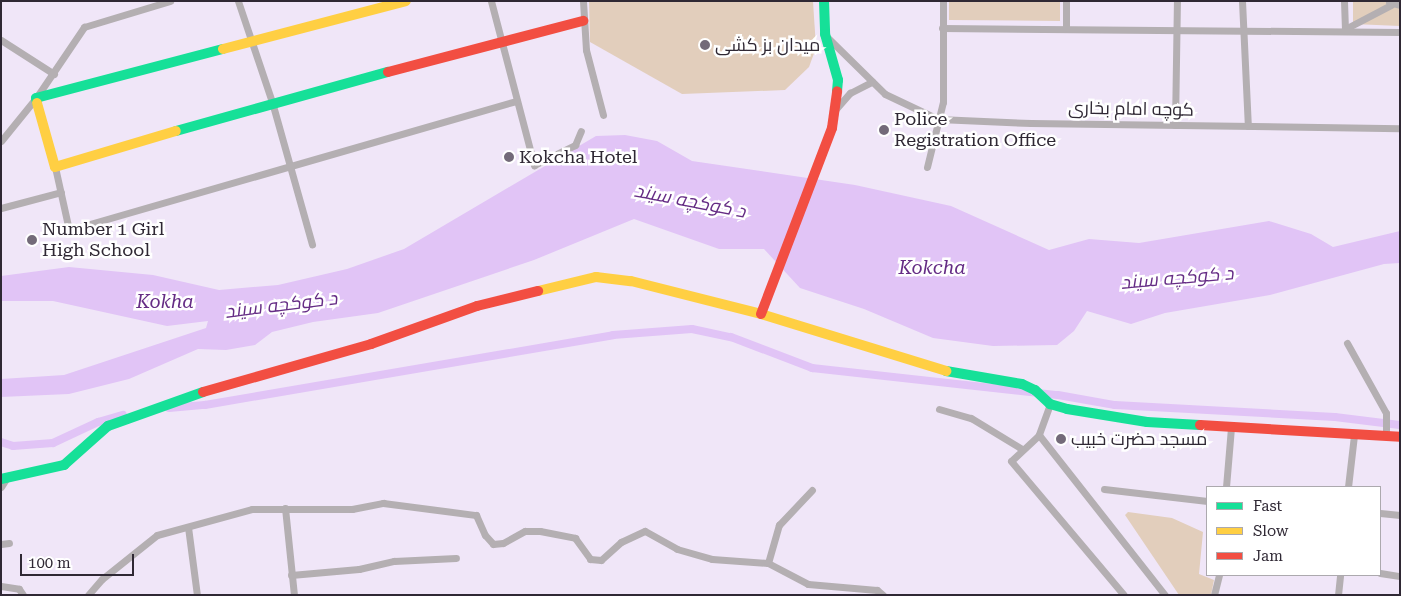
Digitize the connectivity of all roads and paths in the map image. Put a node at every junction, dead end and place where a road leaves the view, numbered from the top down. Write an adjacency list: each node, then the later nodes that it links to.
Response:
1 (170, 1): 25 (street)
2 (238, 1): 23 (street)
3 (406, 1): 23 (street)
4 (491, 1): 24 (street)
5 (582, 1): 14 (street)
6 (824, 1): 21 (street)
7 (943, 1): 15 (street)
8 (1066, 1): 16 (street)
9 (1177, 1): 19 (street)
10 (1242, 1): 18 (street)
11 (1344, 1): 17 (street)
12 (1390, 3): 13 (street); 17 (street)
13 (1400, 5)
14 (583, 21): 24 (street); 31 (street)
15 (942, 28): 16 (street); 32 (street)
16 (1066, 28): 19 (street)
17 (1345, 29): 18 (street); 20 (street)
18 (1244, 31): 19 (street); 34 (street)
19 (1178, 32): 33 (street)
20 (1400, 32)
21 (825, 34): 26 (street, کوچه امام بخاری); 30 (street)
22 (1, 40): 25 (street)
23 (253, 41): 27 (street); 29 (street)
24 (502, 44): 28 (street); 29 (street)
25 (54, 74): 27 (street)
26 (872, 82): 30 (street); 32 (street, کوچه امام بخاری)
27 (36, 98): 37 (street); 40 (street)
28 (517, 101): 36 (street); 38 (street)
29 (272, 102): 38 (street); 40 (street)
30 (834, 111): 44 (street)
31 (603, 116)
32 (938, 119): 33 (street, کوچه امام بخاری); 39 (street)
33 (1175, 125): 34 (street, کوچه امام بخاری)
34 (1248, 126): 35 (street, کوچه امام بخاری)
35 (1400, 128)
36 (581, 130)
37 (1, 141)
38 (289, 166): 41 (street); 43 (street)
39 (927, 166)
40 (55, 167): 41 (street)
41 (61, 192): 42 (street)
42 (1, 208)
43 (312, 244)
44 (761, 314): 46 (street); 54 (street)
45 (1347, 343): 49 (street)
46 (1050, 404): 48 (street); 51 (street)
47 (939, 409): 53 (street)
48 (1231, 427): 50 (street); 55 (street)
49 (1386, 432): 50 (street); 52 (street)
50 (1354, 435): 56 (street)
51 (1039, 436): 53 (street); 81 (street)
52 (1400, 437)
53 (1022, 449): 80 (street)
54 (5, 478): 57 (street)
55 (1226, 486)
56 (1348, 486)
57 (1, 487)
58 (1104, 489): 60 (street)
59 (812, 490): 68 (street)
60 (1206, 501)
61 (285, 508): 64 (street); 68 (street); 70 (street)
62 (1381, 513): 63 (street)
63 (1400, 514)
64 (188, 527): 76 (street); 77 (street)
65 (9, 542): 66 (street)
66 (1, 544)
67 (456, 558): 70 (street)
68 (768, 563): 79 (street)
69 (1381, 573): 73 (street)
70 (292, 575): 78 (street)
71 (1219, 576): 82 (street)
72 (1340, 576): 83 (street)
73 (1400, 576)
74 (1, 586): 75 (street)
75 (23, 595)
76 (88, 595)
77 (197, 595)
78 (294, 595)
79 (883, 595)
80 (1124, 595)
81 (1165, 595)
82 (1214, 595)
83 (1338, 595)

